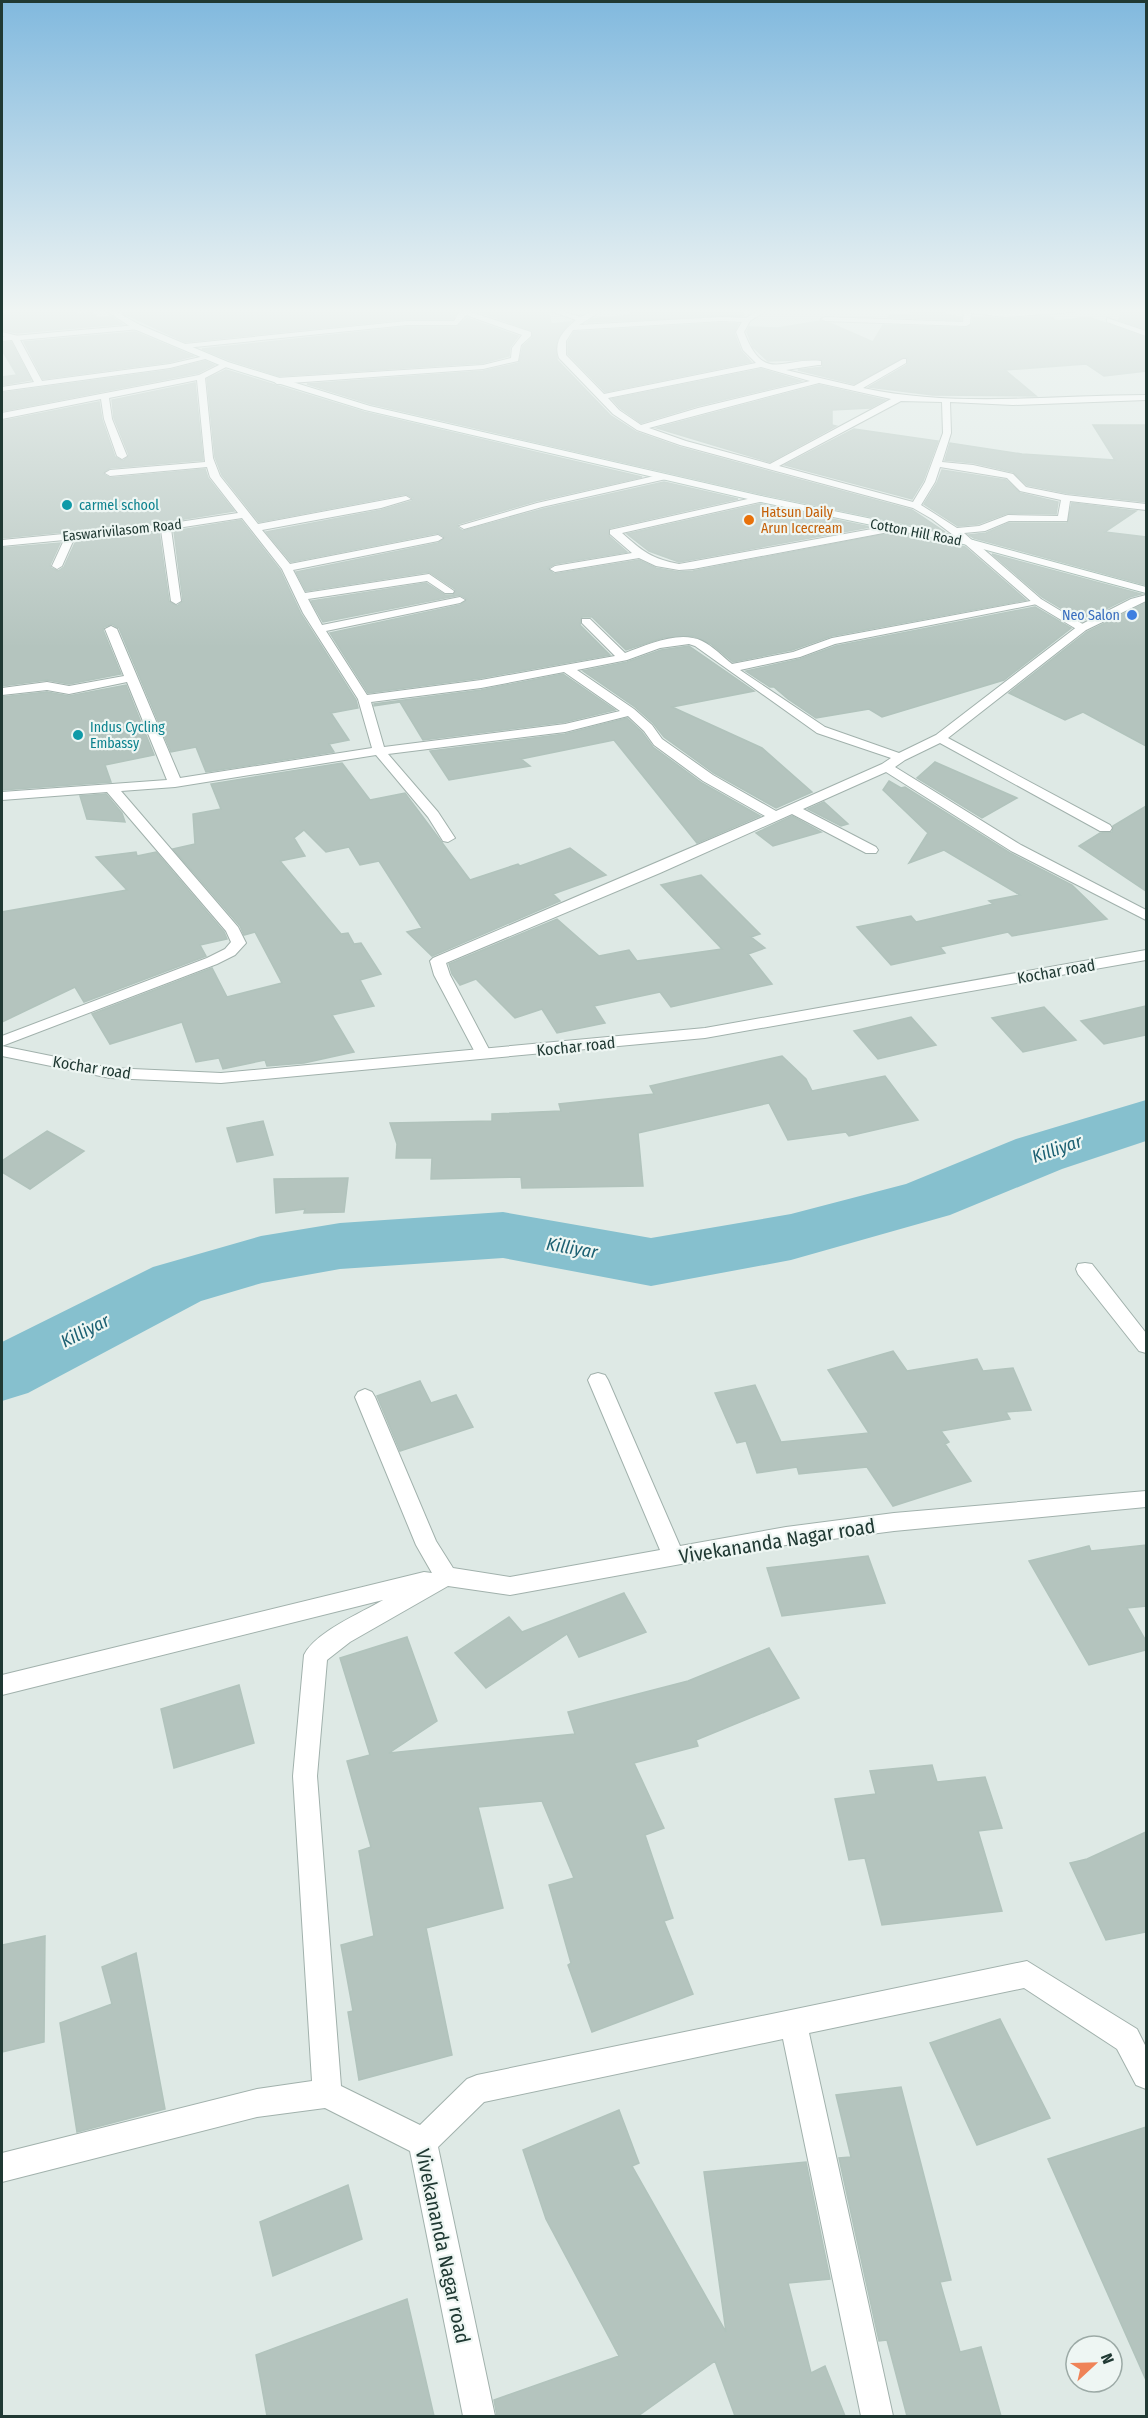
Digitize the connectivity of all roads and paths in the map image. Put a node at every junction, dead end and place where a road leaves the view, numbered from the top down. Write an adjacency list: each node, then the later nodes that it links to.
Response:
1 (110, 423): 9 (street)
2 (205, 423): 10 (street)
3 (431, 423): 14 (street, Cotton Hill Road)
4 (631, 423): 8 (street)
5 (660, 423): 8 (street)
6 (852, 423): 12 (street)
7 (947, 423): 11 (street)
8 (640, 429): 12 (street)
9 (122, 456)
10 (210, 464): 13 (street); 20 (street)
11 (936, 464): 15 (street); 18 (street)
12 (771, 466): 18 (street)
13 (110, 473)
14 (663, 477): 17 (street, Cotton Hill Road); 21 (street)
15 (1066, 498): 19 (street); 25 (street)
16 (406, 499): 23 (street)
17 (761, 499): 24 (street, Cotton Hill Road); 30 (street)
18 (916, 506): 25 (street)
19 (1146, 507)
20 (243, 515): 22 (street, Easwarivilasom Road); 23 (street)
21 (464, 526)
22 (166, 527): 26 (street, Easwarivilasom Road); 39 (street)
23 (254, 528): 32 (street)
24 (894, 528): 28 (street, Cotton Hill Road); 30 (street)
25 (954, 531): 28 (street)
26 (71, 536): 29 (street, Easwarivilasom Road); 31 (street)
27 (438, 538): 32 (street)
28 (969, 542): 34 (street, Cotton Hill Road); 40 (street)
29 (2, 543)
30 (640, 555): 33 (street)
31 (57, 566)
32 (287, 568): 36 (street)
33 (555, 569)
34 (1146, 590)
35 (449, 591): 36 (street)
36 (302, 597): 43 (street)
37 (1146, 598): 42 (street)
38 (460, 600): 43 (street)
39 (176, 601)
40 (1037, 601): 42 (street); 47 (street)
41 (586, 621): 45 (street)
42 (1082, 628): 52 (street)
43 (321, 629): 50 (street)
44 (111, 630): 48 (street)
45 (622, 658): 46 (street); 47 (street)
46 (566, 668): 50 (street); 51 (street)
47 (730, 668): 54 (street)
48 (130, 678): 49 (street); 56 (street)
49 (2, 691)
50 (363, 699): 53 (street)
51 (630, 712): 53 (street); 60 (street)
52 (940, 738): 54 (street); 61 (street)
53 (379, 751): 56 (street); 62 (street)
54 (900, 757): 55 (street)
55 (886, 767): 59 (street); 64 (street)
56 (175, 783): 57 (street)
57 (111, 788): 58 (street); 66 (street)
58 (2, 796)
59 (793, 809): 60 (street); 63 (street)
60 (777, 817): 68 (street)
61 (1105, 828)
62 (448, 838)
63 (871, 850)
64 (1146, 916)
65 (1146, 955): 68 (street, Kochar road)
66 (2, 1041)
67 (2, 1051): 68 (street, Kochar road)
68 (484, 1055)
69 (1085, 1269): 70 (street)
70 (1144, 1339)
71 (598, 1380): 74 (street)
72 (364, 1397): 75 (street)
73 (1146, 1499): 74 (street, Vivekananda Nagar road)
74 (674, 1557): 75 (street, Vivekananda Nagar road)
75 (446, 1576): 76 (street); 79 (street)
76 (2, 1685)
77 (793, 2023): 78 (street); 80 (street); 83 (street)
78 (1146, 2075)
79 (327, 2094): 80 (street, Vivekananda Nagar road); 81 (street)
80 (423, 2142): 82 (street, Vivekananda Nagar road)
81 (2, 2168)
82 (479, 2416)
83 (877, 2416)

